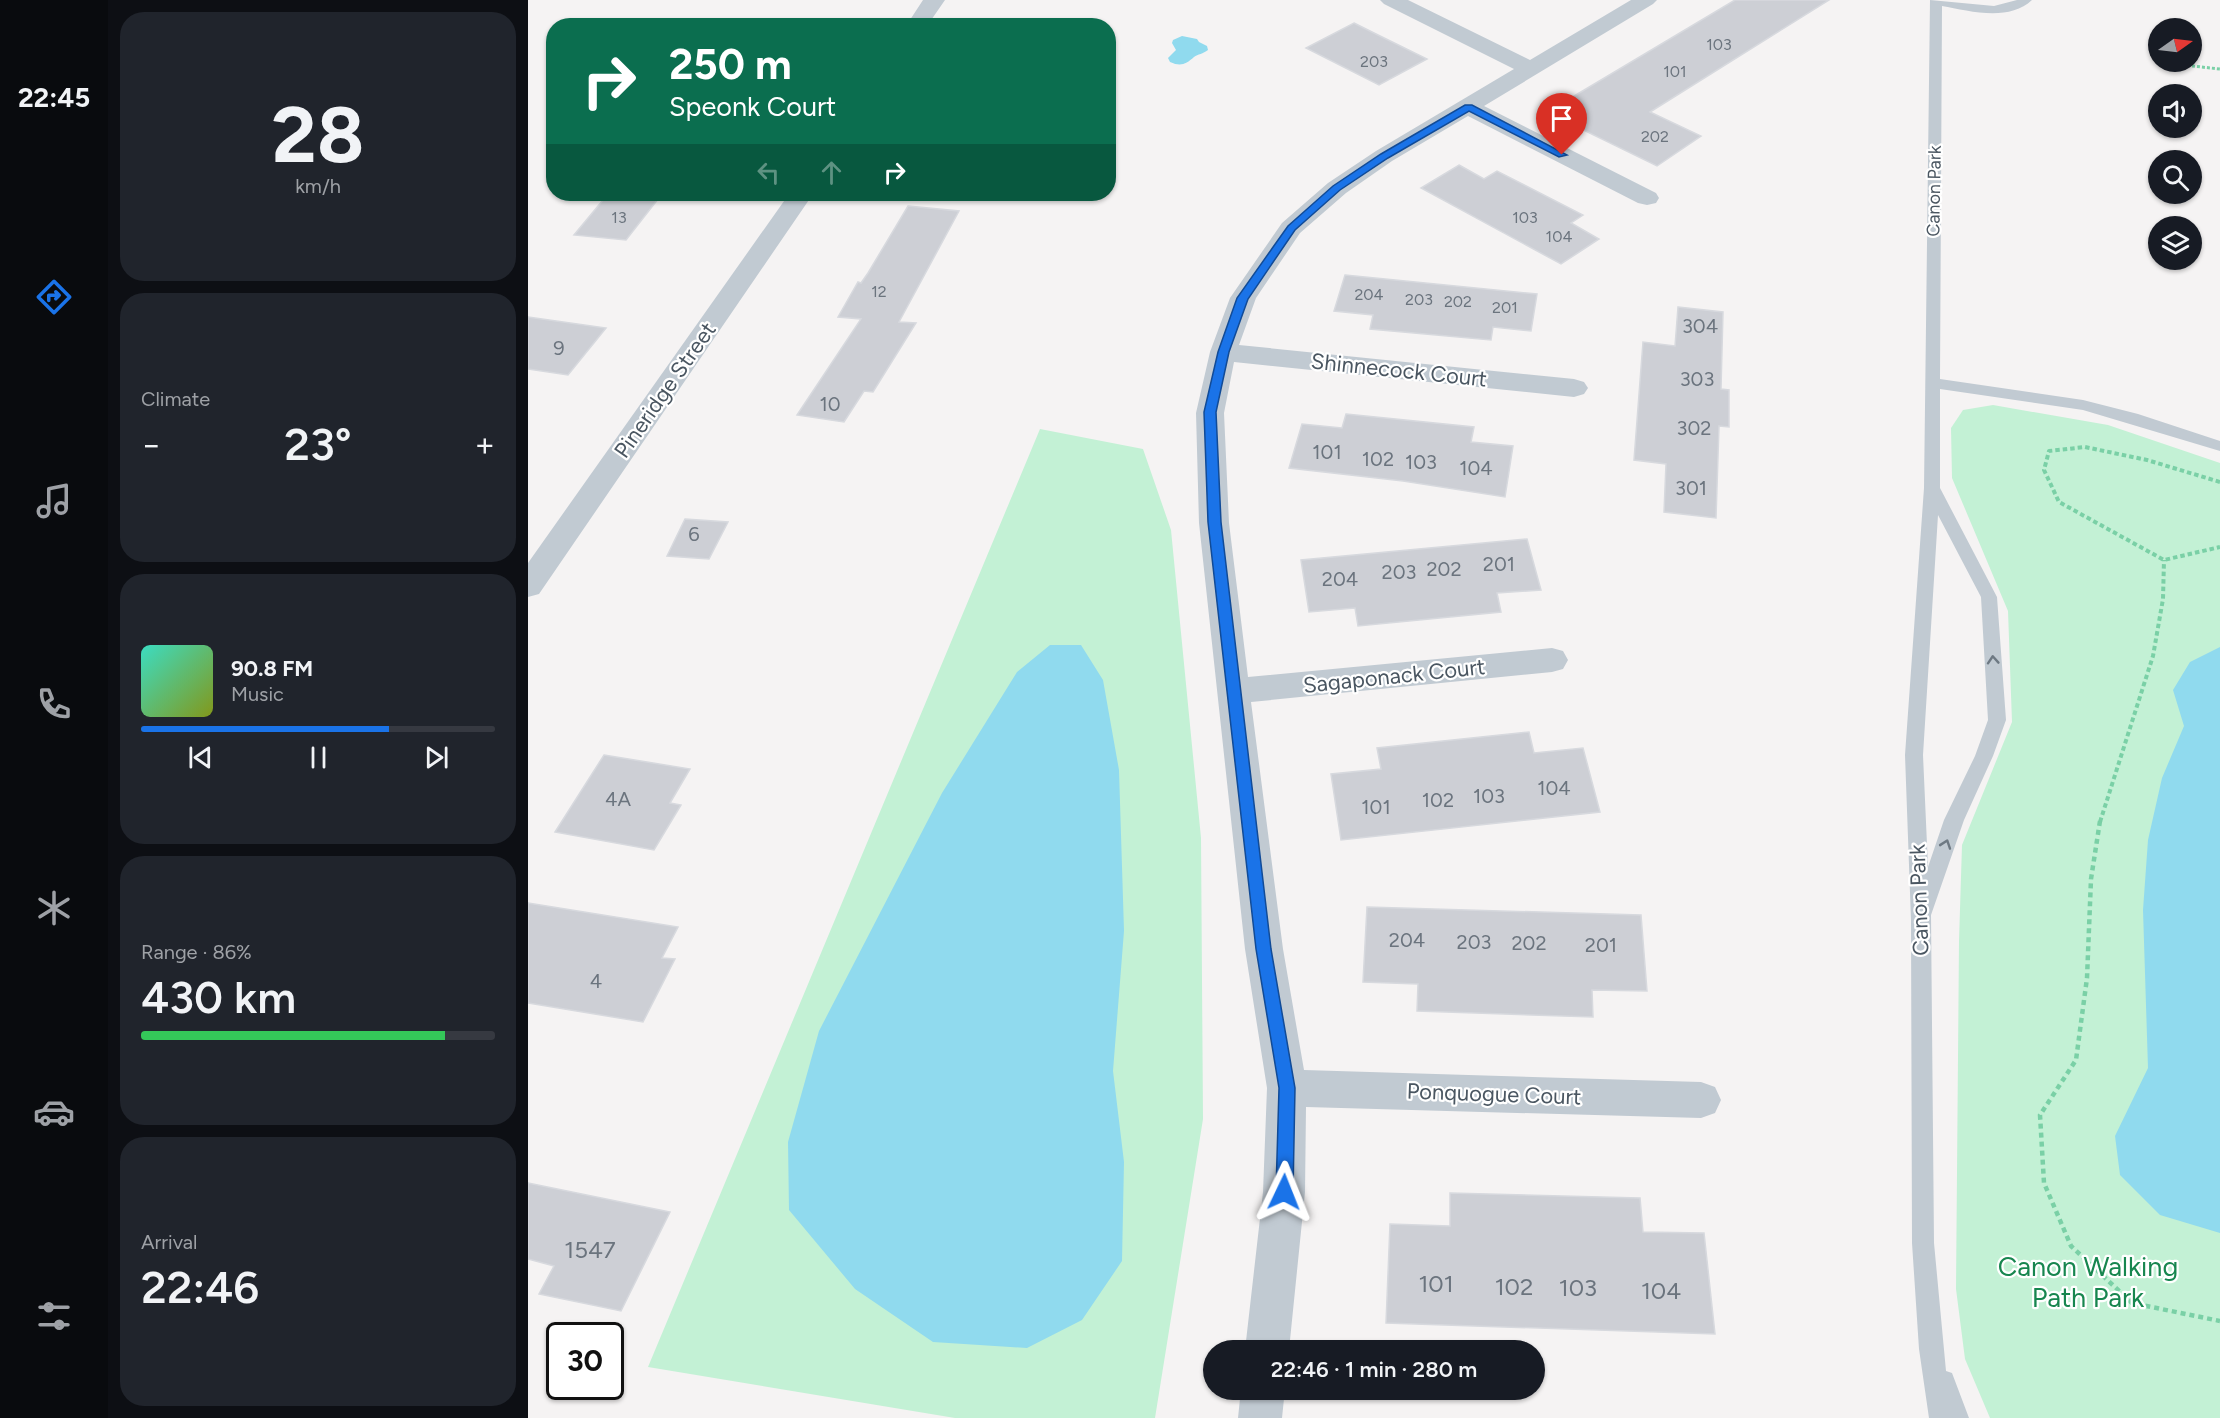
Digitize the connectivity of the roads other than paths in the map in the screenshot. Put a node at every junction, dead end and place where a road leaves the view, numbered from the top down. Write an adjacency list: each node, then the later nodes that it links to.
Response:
1 (934, 0): 6 (street)
2 (1391, 0): 7 (street)
3 (1646, 0): 7 (street)
4 (2026, 0): 5 (lane)
5 (1936, 1): 12 (lane, Canon Park)
6 (922, 18)
7 (1532, 69): 8 (street)
8 (1468, 107): 9 (street); 11 (street)
9 (1647, 198)
10 (796, 201): 16 (street, Pineridge Street)
11 (1223, 352): 13 (street, Shinnecock Court); 18 (street)
12 (1932, 383): 14 (lane); 15 (lane, Canon Park)
13 (1574, 388)
14 (2220, 446)
15 (1932, 488): 19 (lane, Canon Park); 19 (lane, one-way to 15)
16 (528, 586)
17 (1552, 660): 18 (street, Sagaponack Court)
18 (1235, 692): 20 (street)
19 (1921, 920): 23 (lane, Canon Park)
20 (1287, 1088): 21 (street, Ponquogue Court); 22 (street)
21 (1701, 1100)
22 (1268, 1340)
23 (1931, 1349): 26 (lane, Canon Park); 27 (lane)
24 (1262, 1400): 25 (street)
25 (1260, 1418)
26 (1941, 1418)
27 (1957, 1418)

